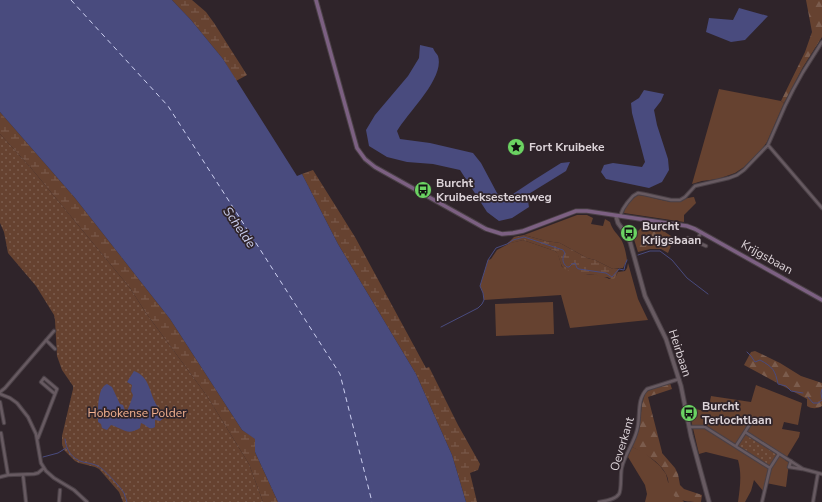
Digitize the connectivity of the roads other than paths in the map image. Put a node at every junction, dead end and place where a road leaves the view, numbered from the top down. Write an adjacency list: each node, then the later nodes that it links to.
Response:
1 (316, 0): 5 (main road, Krijgsbaan)
2 (822, 42): 3 (street)
3 (768, 145): 4 (street); 5 (street)
4 (822, 208)
5 (618, 216): 6 (main road, Krijgsbaan); 14 (street, Heirbaan)
6 (701, 232): 8 (street); 10 (main road, Krijgsbaan)
7 (688, 238): 8 (street)
8 (696, 241): 9 (street)
9 (706, 246)
10 (822, 300)
11 (54, 331): 12 (street)
12 (46, 340): 13 (street); 15 (street)
13 (55, 349)
14 (679, 379): 22 (street, Heirbaan); 41 (street, Oeverkant)
15 (0, 393): 20 (street)
16 (55, 394): 16 (street); 21 (street)
17 (0, 402): 18 (street)
18 (4, 423)
19 (750, 424): 23 (street)
20 (33, 426): 21 (street); 25 (street)
21 (39, 427): 25 (street)
22 (689, 427): 26 (street); 42 (street, Heirbaan)
23 (745, 432): 26 (street); 27 (street)
24 (1, 433): 34 (street)
25 (37, 438): 29 (street)
26 (736, 446): 30 (street)
27 (779, 454): 28 (street); 30 (street)
28 (791, 461): 31 (street); 31 (street)
29 (44, 468): 35 (street); 40 (street)
30 (770, 468): 43 (street)
31 (803, 469): 32 (street)
32 (818, 473): 33 (street); 44 (street)
33 (822, 474)
34 (8, 475): 35 (street); 36 (street)
35 (23, 475): 38 (street)
36 (0, 477)
37 (60, 490): 39 (street)
38 (26, 502)
39 (59, 502)
40 (87, 502)
41 (599, 502)
42 (709, 502)
43 (762, 502)
44 (813, 502)

